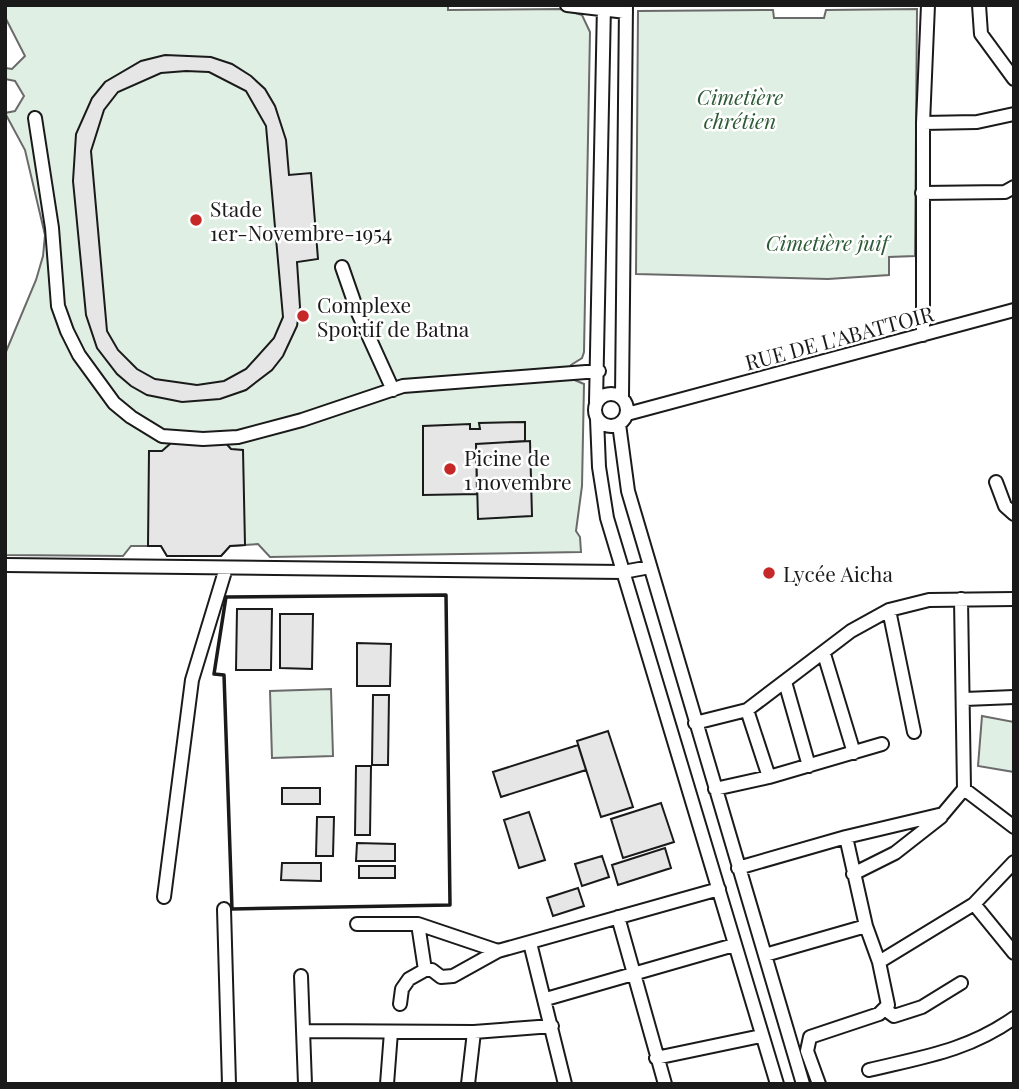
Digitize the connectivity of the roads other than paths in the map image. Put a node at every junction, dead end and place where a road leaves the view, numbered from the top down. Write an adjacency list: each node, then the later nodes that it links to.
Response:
1 (567, 5): 4 (street)
2 (928, 5): 9 (street)
3 (979, 5): 6 (street)
4 (604, 7): 5 (street); 15 (street)
5 (626, 9): 17 (street)
6 (1014, 79)
7 (1014, 114): 9 (street)
8 (35, 118): 16 (street)
9 (923, 123): 11 (street)
10 (1014, 187): 11 (street)
11 (922, 193): 14 (street)
12 (342, 267): 16 (street)
13 (1014, 310): 14 (street, RUE DE L'ABATTOIR)
14 (923, 335): 20 (street, RUE DE L'ABATTOIR)
15 (599, 371): 16 (street); 18 (street)
16 (393, 390)
17 (621, 397): 18 (street); 20 (street)
18 (596, 402): 19 (street)
19 (597, 419): 20 (street); 26 (street)
20 (623, 419): 24 (street)
21 (996, 482): 22 (street)
22 (1014, 514)
23 (5, 565): 25 (street)
24 (650, 567): 26 (street); 35 (street)
25 (226, 568): 26 (street); 50 (street)
26 (623, 572): 49 (street)
27 (961, 599): 28 (street); 29 (street); 33 (street)
28 (1014, 599)
29 (889, 610): 30 (street); 36 (street)
30 (824, 654): 31 (street); 38 (street)
31 (785, 682): 34 (street); 39 (street)
32 (1014, 697): 33 (street)
33 (965, 699): 42 (street)
34 (747, 710): 35 (street); 40 (street)
35 (695, 723): 41 (street)
36 (914, 732)
37 (882, 744): 38 (street)
38 (854, 753): 39 (street)
39 (809, 766): 40 (street)
40 (769, 778): 41 (street)
41 (715, 789): 47 (street)
42 (964, 789): 43 (street); 44 (street)
43 (943, 814): 45 (street); 48 (street)
44 (1014, 827)
45 (846, 837): 47 (street); 48 (street)
46 (1014, 862): 51 (street)
47 (738, 868): 61 (street)
48 (853, 874): 56 (street)
49 (719, 889): 53 (street); 58 (street)
50 (164, 897)
51 (974, 904): 60 (street); 62 (street)
52 (224, 909): 78 (street)
53 (618, 917): 57 (street); 64 (street)
54 (357, 924): 55 (street)
55 (418, 924): 59 (street); 63 (street)
56 (866, 926): 61 (street); 62 (street)
57 (530, 943): 59 (street); 67 (street)
58 (734, 945): 64 (street); 75 (street)
59 (498, 951): 63 (street)
60 (1014, 953)
61 (765, 955): 85 (street)
62 (879, 962): 69 (street)
63 (425, 970): 68 (street)
64 (633, 972): 67 (street); 76 (street)
65 (301, 976): 72 (street)
66 (961, 983): 69 (street)
67 (546, 999): 71 (street)
68 (400, 1004)
69 (886, 1010): 86 (street)
70 (1014, 1018): 77 (street)
71 (552, 1026): 74 (street); 82 (street)
72 (304, 1031): 73 (street); 79 (street)
73 (391, 1032): 74 (street); 80 (street)
74 (474, 1032): 81 (street)
75 (761, 1036): 76 (street); 84 (street)
76 (656, 1058): 83 (street)
77 (869, 1070)
78 (229, 1084)
79 (305, 1084)
80 (387, 1084)
81 (468, 1084)
82 (565, 1084)
83 (665, 1084)
84 (776, 1084)
85 (803, 1084)
86 (819, 1084)

